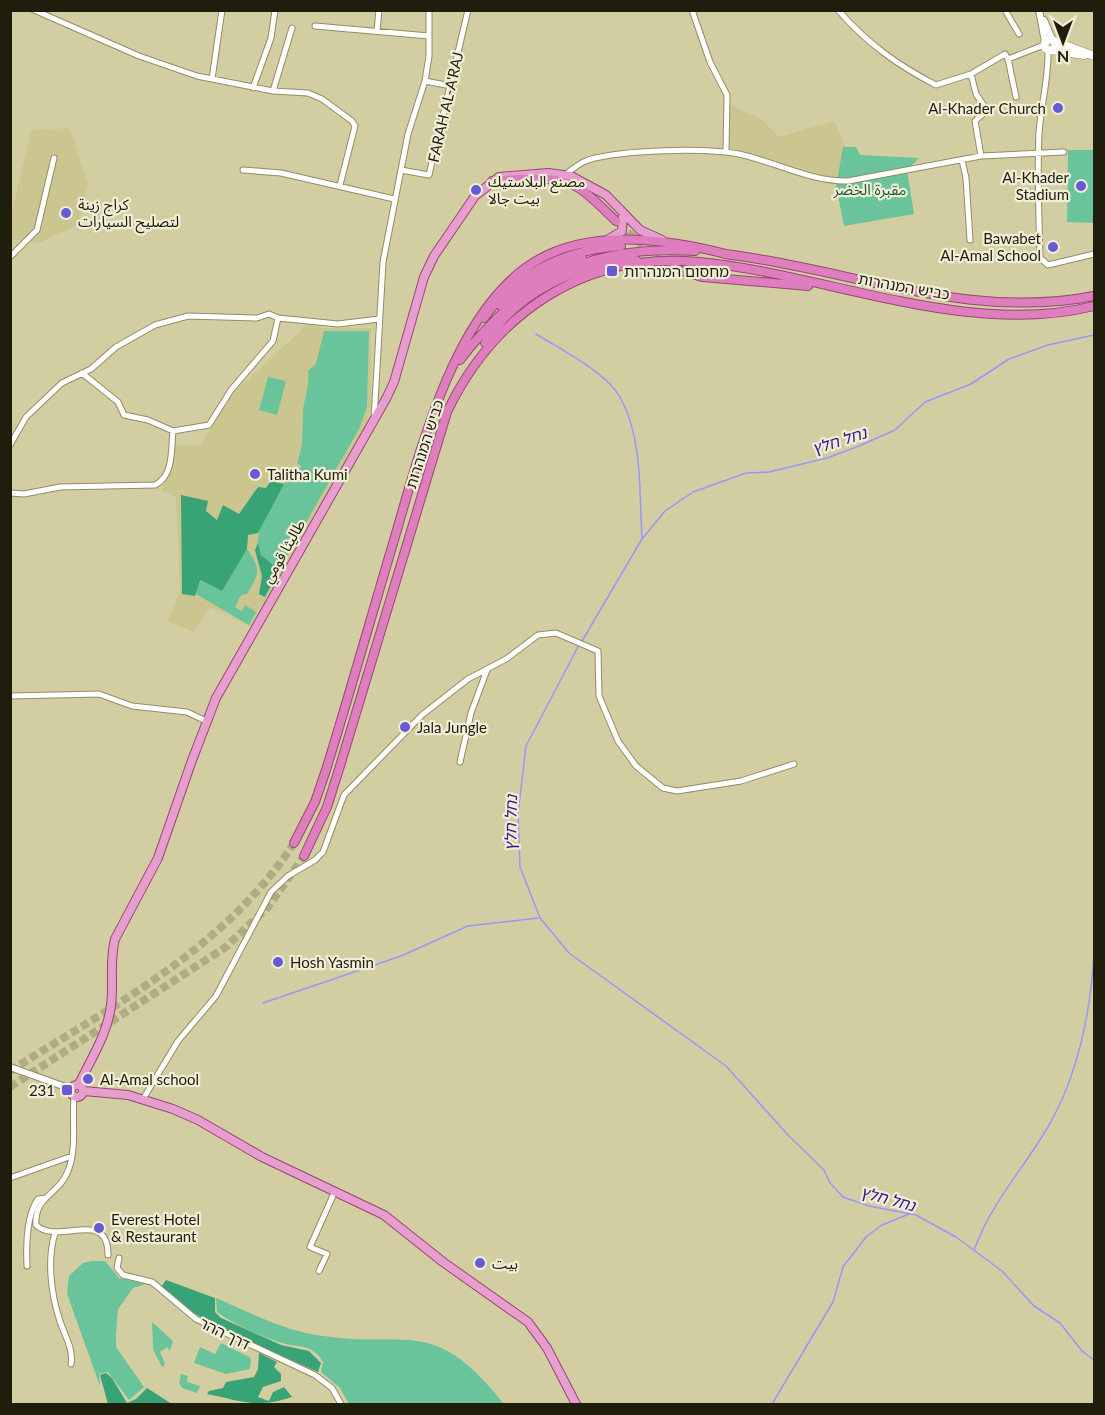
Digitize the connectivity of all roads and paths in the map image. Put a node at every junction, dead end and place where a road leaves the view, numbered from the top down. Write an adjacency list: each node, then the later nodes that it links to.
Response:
1 (34, 10): 20 (street)
2 (222, 10): 20 (street)
3 (275, 10): 23 (street)
4 (378, 10): 13 (street)
5 (429, 10): 15 (street)
6 (468, 10): 22 (street, FARAH AL-A'RAJ)
7 (692, 10): 26 (street)
8 (838, 10): 19 (street)
9 (1005, 10): 14 (street)
10 (1040, 10): 16 (street)
11 (315, 26): 13 (street)
12 (292, 28): 24 (street)
13 (377, 32): 15 (street)
14 (1019, 34)
15 (429, 36): 21 (street)
16 (1049, 45): 17 (main road); 18 (street); 27 (street)
17 (1093, 56)
18 (1008, 59): 19 (street); 25 (street)
19 (971, 74): 29 (street)
20 (212, 79): 23 (street)
21 (425, 81): 22 (street); 33 (street)
22 (451, 86): 33 (street, FARAH AL-A'RAJ)
23 (253, 88): 24 (street)
24 (273, 91): 36 (street)
25 (1016, 97)
26 (726, 152): 31 (street); 34 (street)
27 (1038, 152): 28 (street); 29 (street); 43 (street)
28 (1064, 152)
29 (981, 156): 31 (street)
30 (54, 158): 45 (street)
31 (962, 160): 40 (street)
32 (243, 170): 36 (street)
33 (402, 170): 37 (street)
34 (565, 175): 35 (main road); 38 (main road)
35 (492, 181): 39 (highway); 55 (main road, طاليثا قومي)
36 (340, 185): 37 (street)
37 (394, 199): 52 (street)
38 (623, 212): 41 (main road); 42 (main road)
39 (616, 221)
40 (970, 240)
41 (604, 241): 42 (highway); 47 (highway)
42 (700, 247): 44 (highway); 47 (highway)
43 (1095, 254)
44 (730, 255): 47 (highway); 49 (highway, כביש המנהרות)
45 (10, 257)
46 (673, 268): 48 (highway)
47 (528, 287): 48 (highway, כביש המנהרות); 53 (highway); 53 (highway); 65 (highway, כביש המנהרות)
48 (867, 293): 50 (highway, כביש המנהרות)
49 (1095, 296)
50 (1095, 306)
51 (278, 318): 52 (street); 54 (street); 56 (street)
52 (379, 319): 55 (street)
53 (454, 367): 64 (highway, כביש המנהרות)
54 (82, 374): 56 (street); 57 (street)
55 (374, 422): 61 (main road, طاليثا قومي)
56 (173, 431): 58 (street)
57 (10, 446)
58 (10, 493)
59 (487, 670): 62 (street); 63 (street); 68 (street)
60 (10, 696): 61 (street)
61 (206, 721): 67 (main road, طاليثا قومي)
62 (460, 762)
63 (794, 764)
64 (294, 843)
65 (304, 856)
66 (10, 1067): 67 (street)
67 (77, 1090): 68 (main road); 69 (street)
68 (143, 1099): 71 (main road)
69 (72, 1156): 70 (street); 72 (street)
70 (10, 1178)
71 (335, 1191): 77 (street); 80 (main road)
72 (47, 1197): 73 (street); 76 (street)
73 (55, 1233): 74 (street); 78 (street)
74 (108, 1255)
75 (119, 1258): 79 (street, דרך ההר)
76 (27, 1266)
77 (319, 1271)
78 (71, 1364)
79 (341, 1404)
80 (576, 1404)

